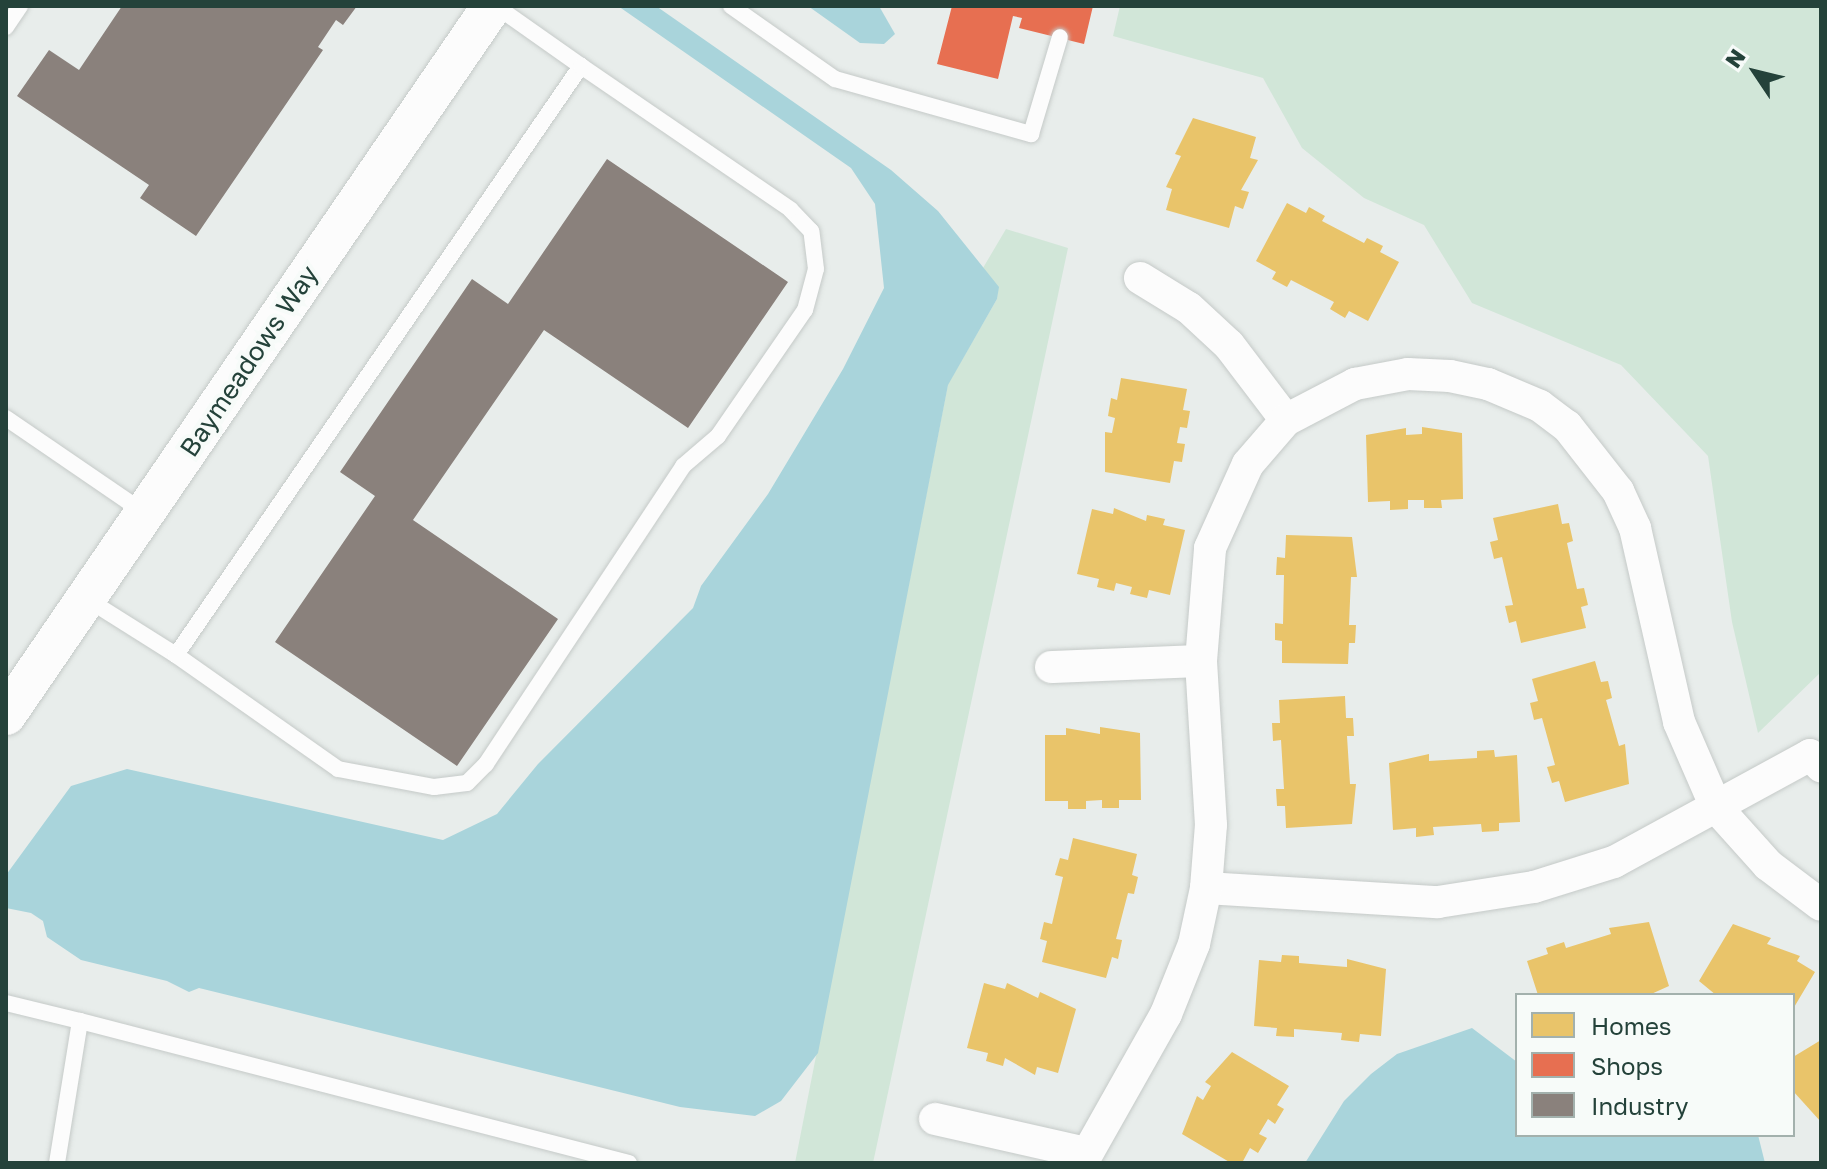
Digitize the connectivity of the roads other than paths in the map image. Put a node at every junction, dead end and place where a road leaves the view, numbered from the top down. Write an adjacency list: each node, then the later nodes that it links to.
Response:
1 (20, 6): 4 (lane)
2 (731, 6): 5 (lane)
3 (484, 9): 6 (lane); 10 (street, Baymeadows Way)
4 (6, 27)
5 (1060, 37)
6 (581, 66): 12 (lane); 12 (lane)
7 (1140, 278): 9 (street)
8 (6, 418): 10 (lane)
9 (1286, 420): 13 (street); 17 (street)
10 (145, 513): 11 (street, Baymeadows Way)
11 (86, 599): 12 (lane); 15 (street, Baymeadows Way)
12 (176, 655)
13 (1201, 661): 14 (street); 18 (street)
14 (1051, 667)
15 (11, 697)
16 (1821, 766): 17 (street)
17 (1716, 807): 18 (street); 19 (street)
18 (1206, 888): 23 (street)
19 (1821, 905)
20 (6, 1003): 21 (lane)
21 (80, 1021): 24 (lane); 25 (lane)
22 (935, 1119): 23 (street)
23 (1084, 1158)
24 (57, 1163)
25 (629, 1163)

